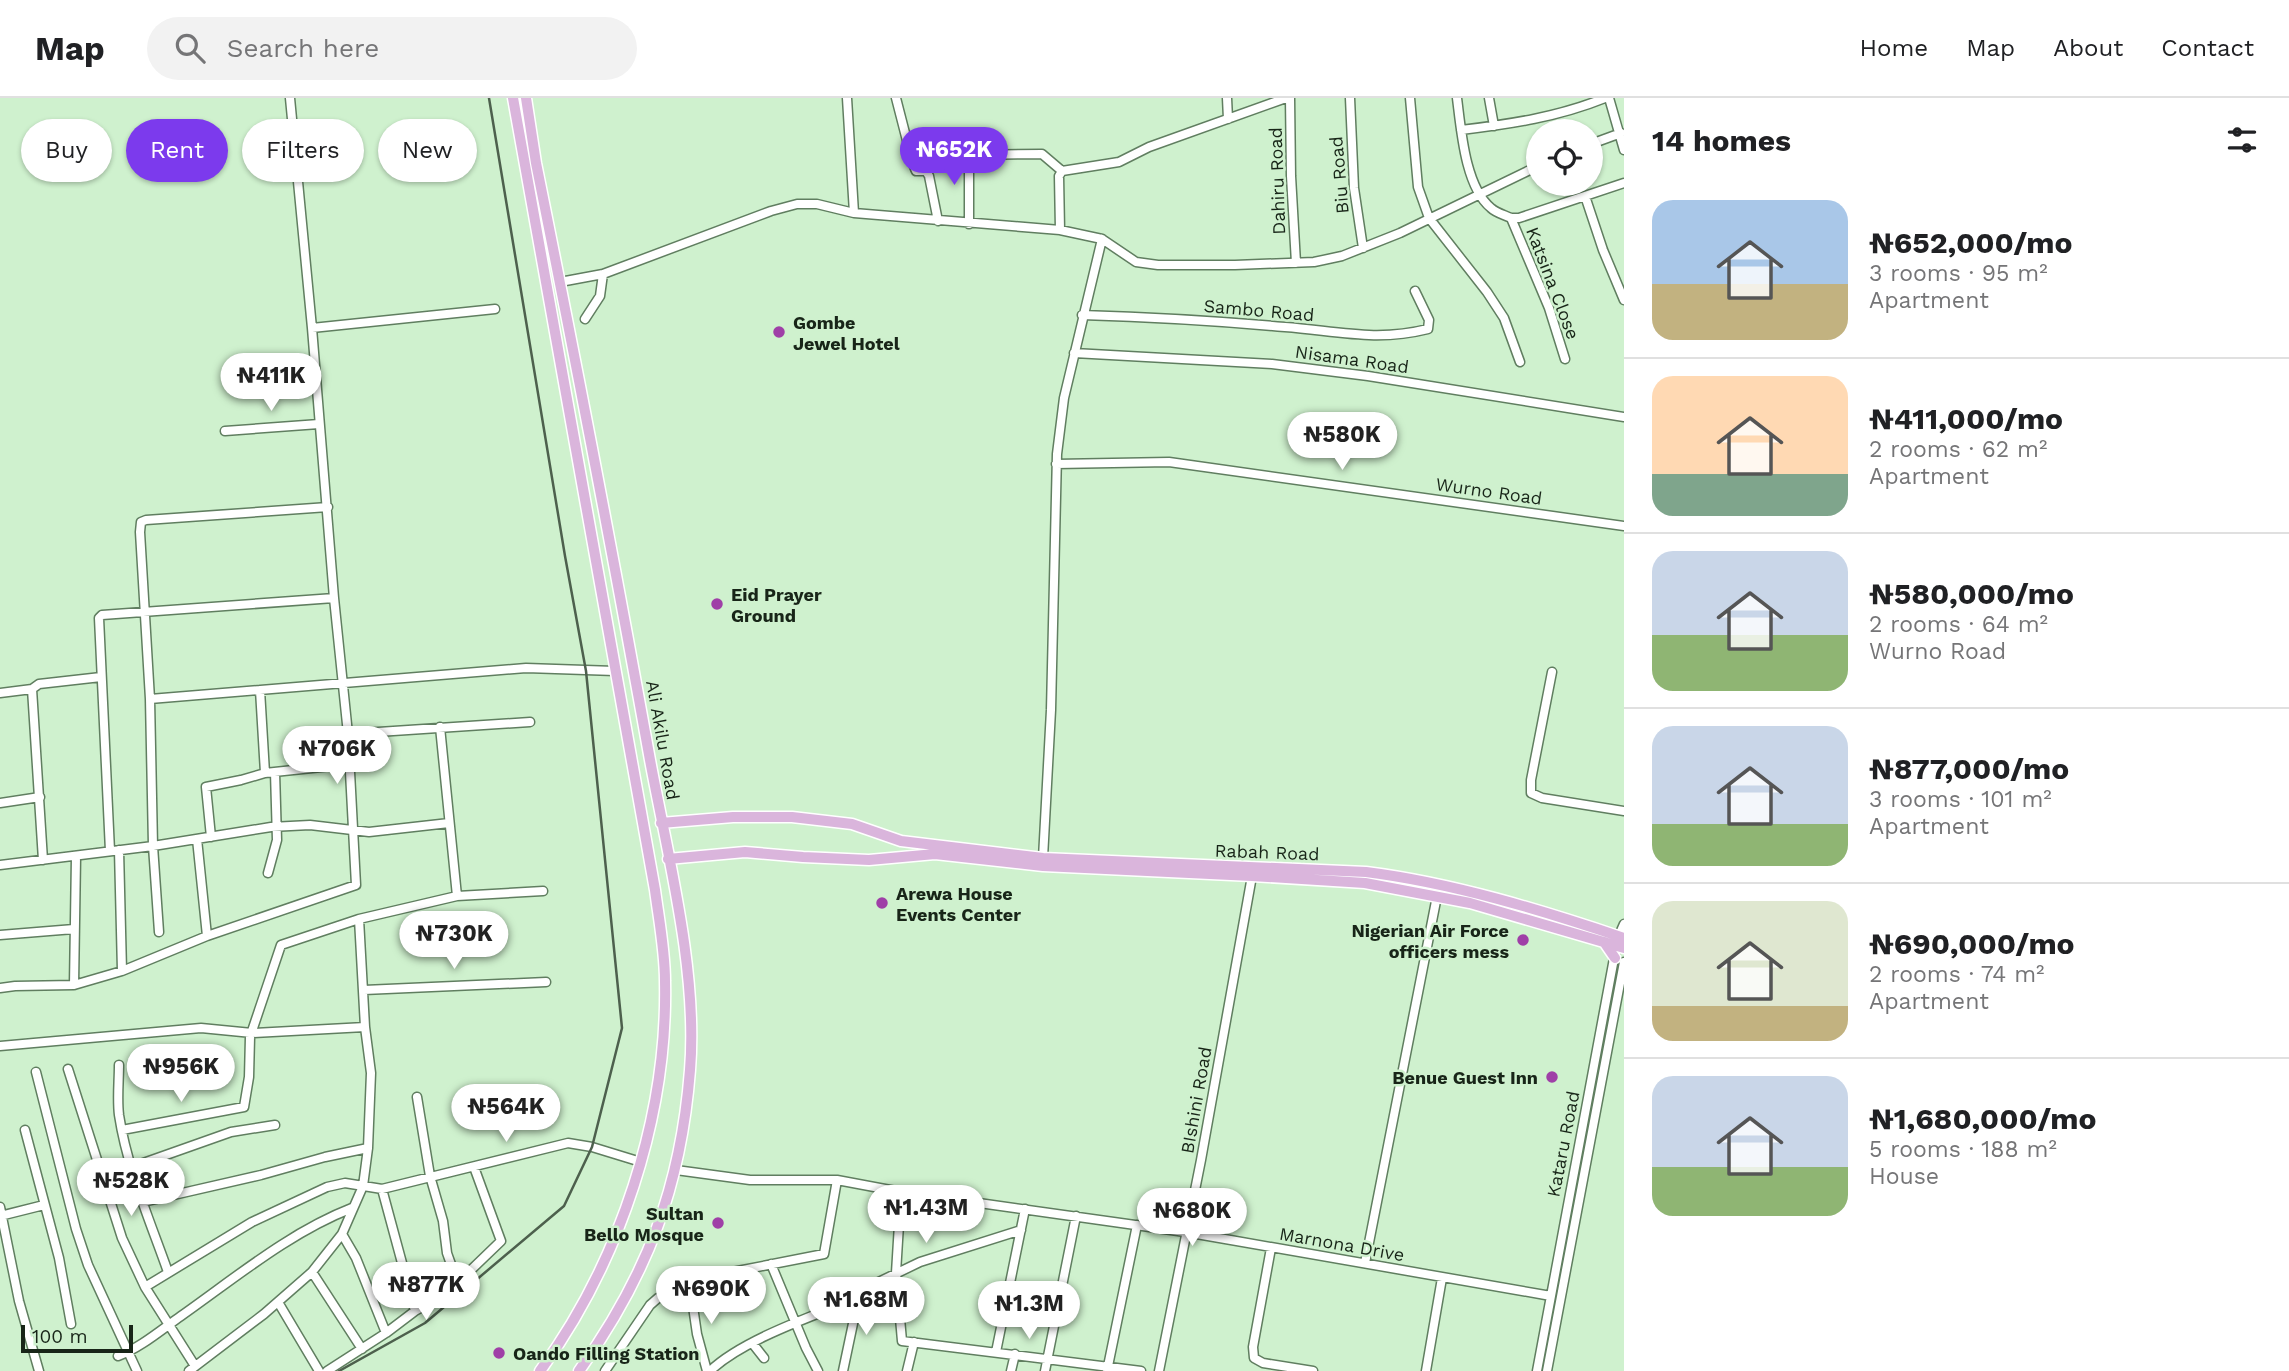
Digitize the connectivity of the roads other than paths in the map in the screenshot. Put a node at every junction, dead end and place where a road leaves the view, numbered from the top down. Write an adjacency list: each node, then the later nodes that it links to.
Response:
1 (290, 98): 41 (street)
2 (847, 98): 25 (street)
3 (896, 98): 28 (street)
4 (1227, 98): 13 (street)
5 (1288, 98): 13 (street); 33 (street, Dahiru Road)
6 (1350, 98): 32 (street, Biu Road)
7 (1410, 98): 26 (street)
8 (1457, 98): 15 (street)
9 (1489, 98): 14 (street)
10 (1607, 98): 14 (street); 16 (street)
11 (526, 100): 12 (main road); 35 (main road, Ali Akilu Road)
12 (514, 101): 53 (main road, Ali Akilu Road)
13 (1228, 119): 19 (street)
14 (1494, 126): 15 (street)
15 (1461, 131): 23 (street)
16 (1622, 132): 17 (street); 18 (street)
17 (1603, 139)
18 (1624, 150)
19 (1062, 171): 29 (street); 30 (street)
20 (1526, 172): 23 (street)
21 (1624, 183): 22 (street)
22 (1603, 190)
23 (1480, 194): 26 (street); 27 (street)
24 (1585, 196): 27 (street); 37 (street)
25 (854, 213): 28 (street); 34 (street)
26 (1429, 218): 32 (street); 44 (street)
27 (1511, 218): 43 (street, Katsina Close)
28 (938, 221): 29 (street)
29 (969, 224): 30 (street)
30 (1060, 230): 31 (street)
31 (1102, 239): 33 (street); 39 (street)
32 (1363, 248): 33 (street)
33 (1296, 262)
34 (603, 274): 35 (street); 40 (street)
35 (560, 282): 70 (main road, Ali Akilu Road)
36 (1415, 291): 39 (street, Sambo Road)
37 (1624, 300)
38 (495, 309): 41 (street)
39 (1082, 315): 42 (street)
40 (585, 319)
41 (312, 328): 46 (street)
42 (1074, 353): 45 (street, Nisama Road); 48 (street)
43 (1565, 359)
44 (1520, 362)
45 (1624, 417)
46 (319, 424): 47 (street); 49 (street)
47 (225, 431)
48 (1056, 464): 50 (street, Wurno Road); 79 (street)
49 (328, 507): 51 (street); 52 (street)
50 (1624, 526)
51 (334, 598): 52 (street); 56 (street)
52 (145, 613): 55 (street); 60 (street)
53 (615, 671): 56 (street); 113 (main road, Ali Akilu Road)
54 (1552, 672): 69 (street)
55 (101, 677): 57 (street); 77 (street)
56 (344, 684): 58 (street); 63 (street)
57 (32, 689): 59 (street); 67 (street)
58 (260, 690): 60 (street); 66 (street)
59 (0, 693)
60 (149, 699): 76 (street)
61 (530, 722): 62 (street)
62 (440, 727): 63 (street); 71 (street)
63 (348, 734): 64 (street)
64 (350, 764): 65 (street); 73 (street)
65 (275, 772): 66 (street); 72 (street)
66 (265, 773): 74 (street)
67 (40, 797): 68 (street); 81 (street)
68 (0, 803)
69 (1624, 811)
70 (662, 823): 79 (main road, Rabah Road); 80 (main road, Ali Akilu Road)
71 (449, 824): 73 (street); 86 (street)
72 (275, 827): 73 (street); 74 (street); 83 (street)
73 (353, 831): 93 (street)
74 (211, 837): 75 (street)
75 (197, 839): 76 (street); 93 (street)
76 (153, 846): 77 (street); 91 (street)
77 (114, 851): 78 (street); 97 (street)
78 (76, 857): 81 (street); 90 (street)
79 (1043, 858): 95 (main road, Rabah Road)
80 (668, 859): 84 (main road, Rabah Road); 116 (main road, Ali Akilu Road)
81 (43, 860): 82 (street)
82 (0, 865)
83 (268, 873)
84 (1252, 876): 87 (main road, Rabah Road); 130 (street, BIshini Road)
85 (544, 891): 86 (street)
86 (457, 896): 88 (street)
87 (1437, 896): 94 (main road, Rabah Road); 134 (street)
88 (359, 919): 101 (street); 103 (street)
89 (1624, 924): 95 (street, Kataru Road)
90 (74, 929): 92 (street); 99 (street)
91 (159, 932)
92 (0, 935)
93 (207, 936): 97 (street)
94 (1604, 942): 95 (main road, Rabah Road); 96 (main road)
95 (1621, 942): 96 (street, Kataru Road)
96 (1619, 960): 142 (street, Kataru Road); 179 (street, Kataru Road)
97 (122, 971): 99 (street)
98 (545, 982): 101 (street)
99 (74, 985): 100 (street)
100 (0, 988)
101 (364, 990): 102 (street)
102 (365, 1027): 103 (street); 112 (street)
103 (252, 1033): 104 (street); 111 (street)
104 (0, 1046)
105 (119, 1065): 111 (street)
106 (68, 1069): 141 (street)
107 (36, 1072): 154 (street)
108 (417, 1097): 117 (street)
109 (275, 1125): 114 (street)
110 (25, 1130): 123 (street)
111 (122, 1130): 114 (street)
112 (369, 1148): 119 (street); 122 (street)
113 (641, 1162): 115 (street); 165 (main road, Ali Akilu Road)
114 (132, 1167): 122 (street)
115 (474, 1167): 117 (street); 139 (street)
116 (676, 1170): 118 (street, Marnona Drive); 166 (main road, Ali Akilu Road)
117 (430, 1176): 120 (street); 139 (street)
118 (837, 1180): 121 (street, Marnona Drive); 133 (street)
119 (363, 1186): 120 (street); 124 (street); 135 (street)
120 (382, 1189): 145 (street)
121 (901, 1192): 125 (street, Marnona Drive); 137 (street)
122 (143, 1202): 135 (street)
123 (44, 1205): 126 (street); 147 (street)
124 (352, 1208): 131 (street); 148 (street)
125 (1025, 1209): 127 (street, Marnona Drive); 129 (street)
126 (1, 1213): 161 (street)
127 (1076, 1216): 128 (street, Marnona Drive); 158 (street)
128 (1138, 1225): 130 (street, Marnona Drive); 160 (street)
129 (1021, 1230): 137 (street); 153 (street)
130 (1185, 1232): 132 (street, Marnona Drive); 175 (street, BIshini Road)
131 (342, 1234): 136 (street); 149 (street)
132 (1271, 1248): 134 (street, Marnona Drive); 176 (street)
133 (771, 1264): 140 (street); 146 (street)
134 (1366, 1264): 138 (street, Marnona Drive)
135 (168, 1272): 141 (street)
136 (312, 1272): 144 (street); 152 (street)
137 (896, 1273): 143 (street); 150 (street)
138 (1442, 1278): 142 (street, Marnona Drive); 177 (street)
139 (458, 1284): 145 (street)
140 (690, 1286): 167 (street); 168 (street)
141 (145, 1287): 148 (street)
142 (1551, 1296): 178 (street, Kataru Road)
143 (855, 1299): 146 (street); 170 (street)
144 (278, 1302): 159 (street); 163 (street)
145 (415, 1311): 149 (street)
146 (794, 1323): 151 (street); 169 (street)
147 (71, 1324)
148 (169, 1325): 154 (street); 159 (street)
149 (386, 1333): 152 (street)
150 (914, 1342): 153 (street); 171 (street)
151 (752, 1344): 157 (street); 168 (street)
152 (362, 1349): 164 (street)
153 (996, 1352): 155 (street)
154 (127, 1353): 156 (street); 162 (street)
155 (1015, 1354): 158 (street); 172 (street)
156 (118, 1356)
157 (764, 1358)
158 (1048, 1358): 160 (street); 173 (street)
159 (192, 1369)
160 (1107, 1369): 174 (street)
161 (39, 1371)
162 (137, 1371)
163 (319, 1371)
164 (327, 1371)
165 (540, 1371)
166 (579, 1371)
167 (605, 1371)
168 (708, 1371)
169 (818, 1371)
170 (843, 1371)
171 (907, 1371)
172 (1012, 1371)
173 (1045, 1371)
174 (1141, 1371)
175 (1158, 1371)
176 (1313, 1371)
177 (1426, 1371)
178 (1537, 1371)
179 (1547, 1371)

